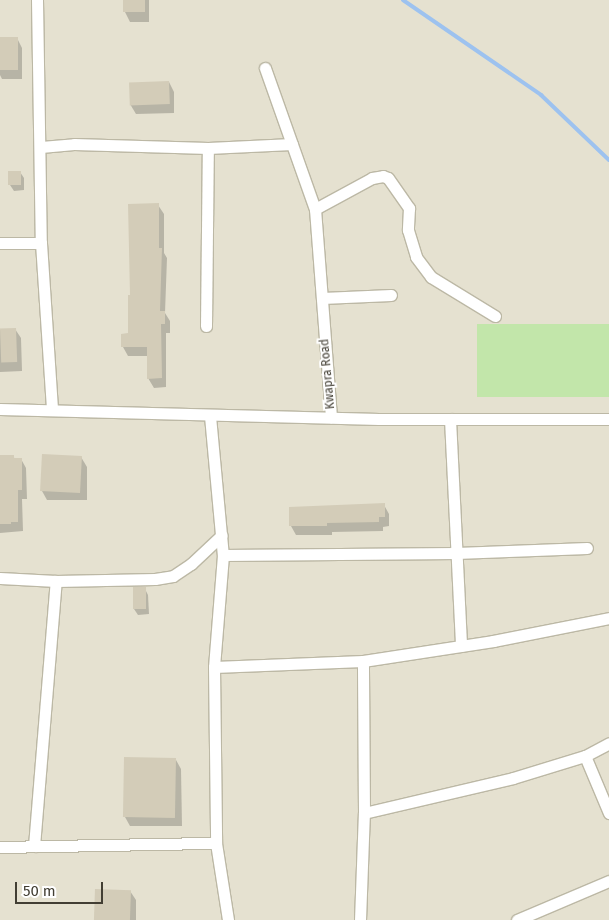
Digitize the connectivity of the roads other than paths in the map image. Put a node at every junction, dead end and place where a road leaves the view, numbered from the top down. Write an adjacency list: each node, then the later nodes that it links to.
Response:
1 (37, 0): 4 (street)
2 (265, 68): 3 (street, Kwapra Road)
3 (292, 144): 5 (street); 6 (street, Kwapra Road)
4 (41, 147): 5 (street); 8 (street)
5 (208, 148): 12 (street)
6 (315, 209): 10 (street, Kwapra Road); 11 (street)
7 (0, 243): 8 (street)
8 (41, 243): 14 (street)
9 (391, 295): 10 (street)
10 (322, 298): 16 (street, Kwapra Road)
11 (494, 316)
12 (206, 326)
13 (0, 409): 14 (street, Kwapra Road)
14 (52, 409): 15 (street, Kwapra Road)
15 (210, 416): 16 (street, Kwapra Road); 19 (street)
16 (331, 417): 17 (street)
17 (450, 419): 18 (street); 21 (street)
18 (609, 419)
19 (222, 535): 22 (street); 24 (street)
20 (587, 548): 21 (street)
21 (456, 553): 22 (street); 26 (street)
22 (223, 555): 28 (street)
23 (0, 578): 24 (street)
24 (56, 581): 34 (street)
25 (609, 618): 26 (street)
26 (461, 646): 27 (street)
27 (363, 661): 28 (street); 31 (street)
28 (214, 667): 33 (street)
29 (609, 743): 30 (street)
30 (585, 756): 31 (street); 32 (street)
31 (364, 813): 38 (street)
32 (609, 813)
33 (216, 843): 34 (street); 37 (street)
34 (34, 846): 35 (street)
35 (0, 847)
36 (609, 881): 39 (street)
37 (228, 920)
38 (360, 920)
39 (517, 920)

